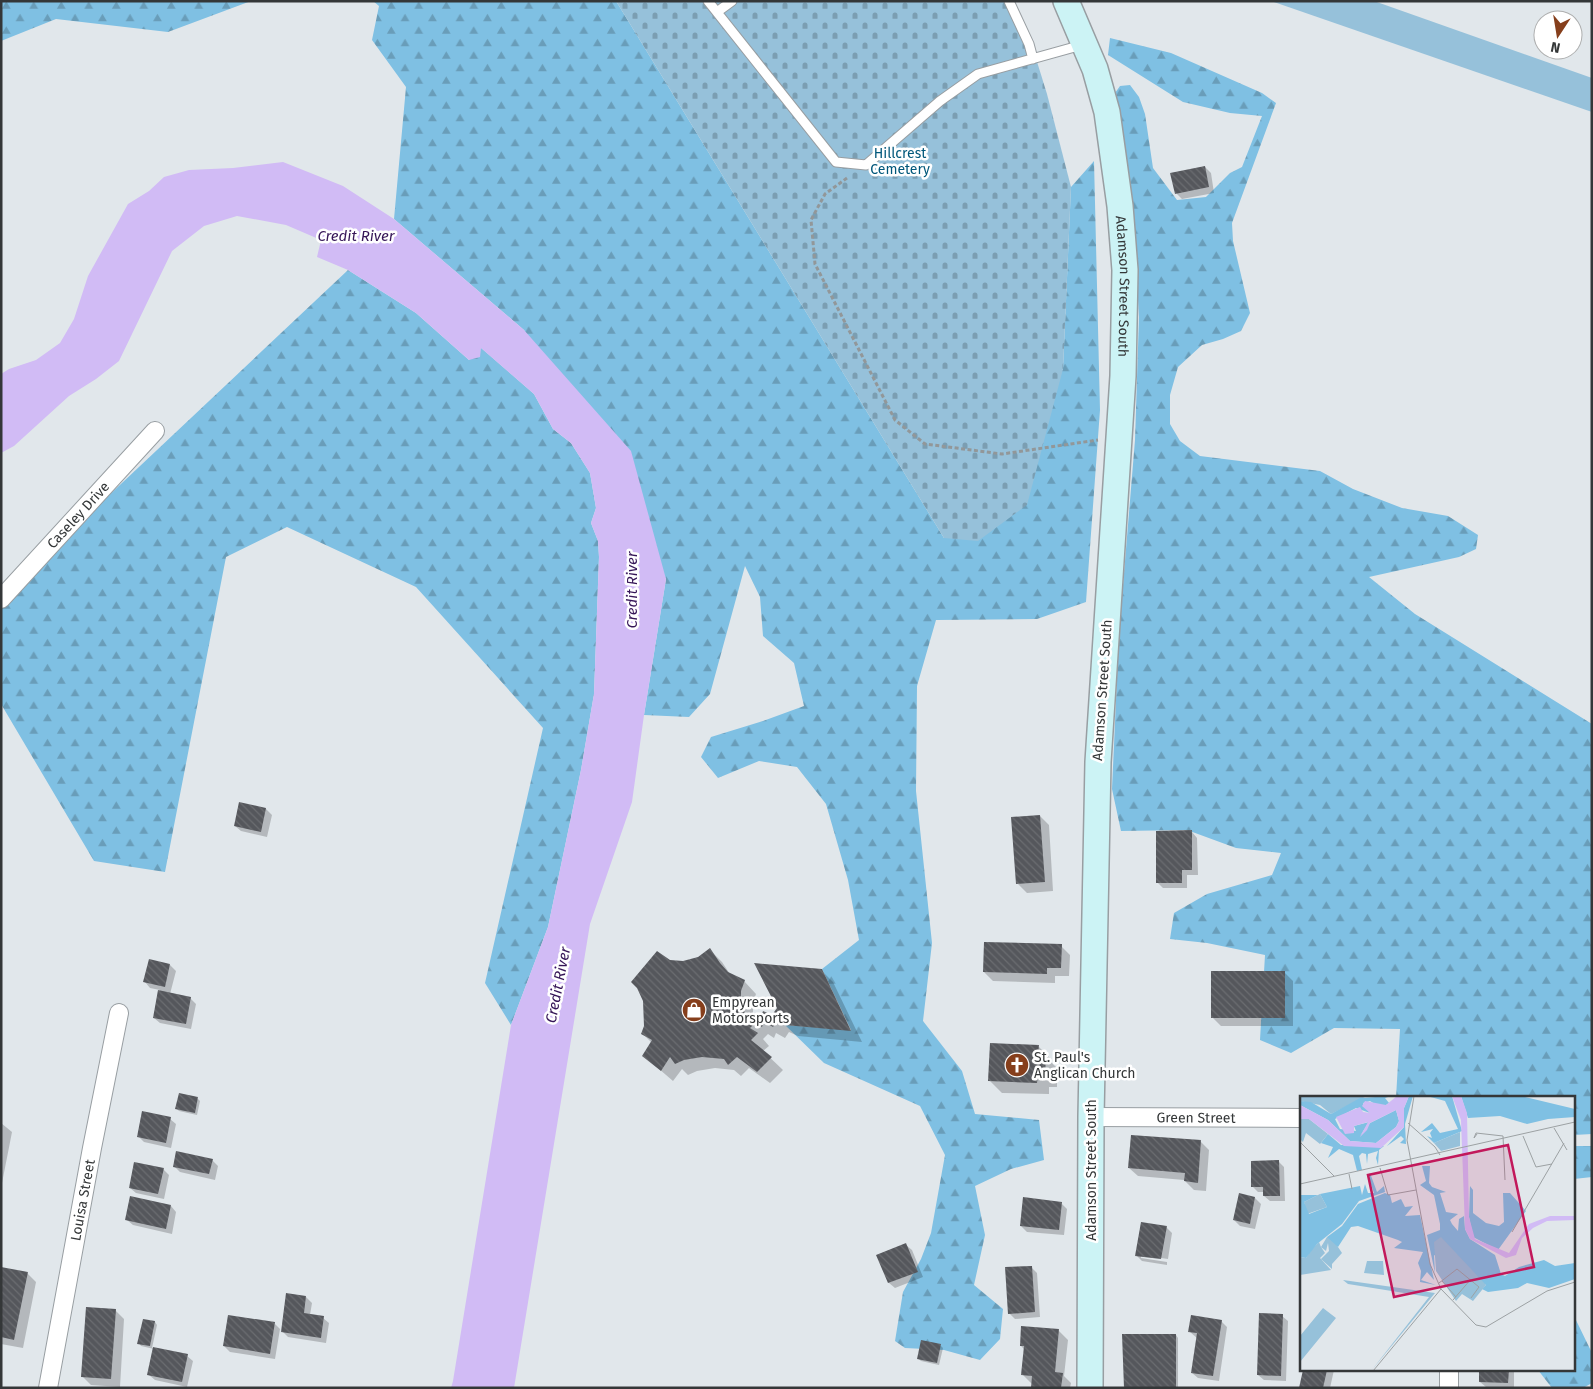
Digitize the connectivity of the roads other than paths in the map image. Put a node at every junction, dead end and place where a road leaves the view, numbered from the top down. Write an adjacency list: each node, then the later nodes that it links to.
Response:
1 (708, 1): 5 (lane)
2 (732, 1): 5 (lane)
3 (1009, 1): 7 (lane)
4 (1066, 1): 6 (main road, Adamson Street South)
5 (717, 12): 7 (lane)
6 (1085, 44): 7 (lane); 11 (main road, Adamson Street South)
7 (1033, 59)
8 (155, 431): 9 (street, Caseley Drive)
9 (1, 599)
10 (119, 1013): 14 (street, Louisa Street)
11 (1091, 1117): 12 (street, Green Street); 15 (main road, Adamson Street South)
12 (1300, 1118)
13 (1449, 1372): 16 (street)
14 (48, 1388)
15 (1090, 1388)
16 (1450, 1388)

